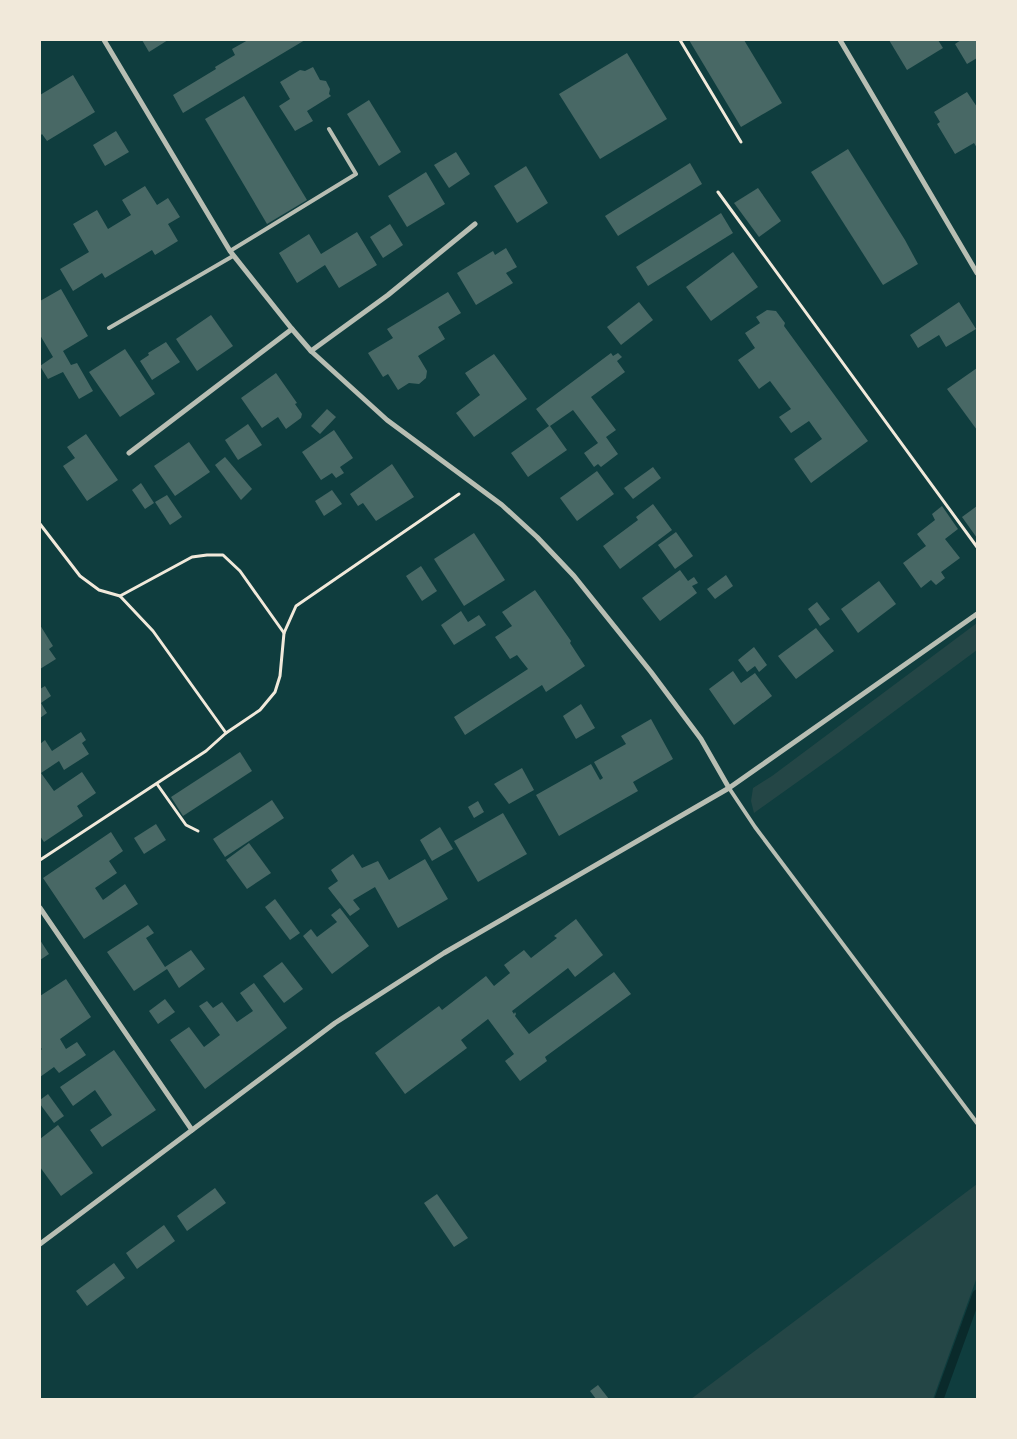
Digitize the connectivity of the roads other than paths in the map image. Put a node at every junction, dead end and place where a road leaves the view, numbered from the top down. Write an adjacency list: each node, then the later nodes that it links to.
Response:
1 (104, 40): 5 (street)
2 (840, 40): 6 (street)
3 (329, 129): 5 (lane)
4 (475, 224): 9 (street)
5 (232, 253): 7 (lane); 8 (street)
6 (977, 273)
7 (109, 328)
8 (292, 329): 9 (street); 10 (street)
9 (312, 351): 12 (street)
10 (129, 452)
11 (977, 614): 12 (street)
12 (729, 788): 14 (lane); 15 (street)
13 (40, 908): 15 (street)
14 (977, 1123)
15 (192, 1130): 16 (street)
16 (40, 1244)

